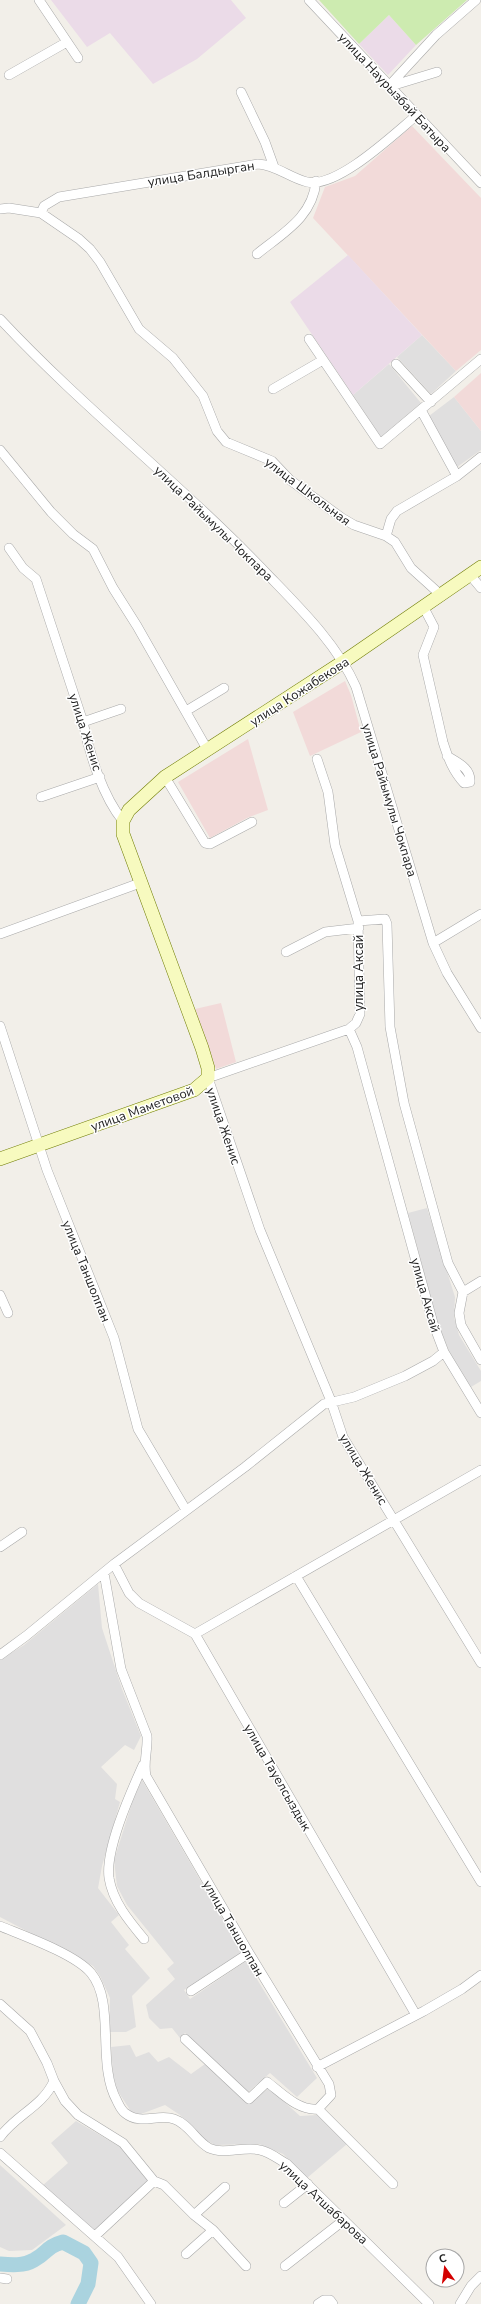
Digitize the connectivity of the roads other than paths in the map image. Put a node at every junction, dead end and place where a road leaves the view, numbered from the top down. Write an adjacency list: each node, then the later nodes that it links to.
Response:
1 (39, 0): 4 (street)
2 (309, 0): 8 (street, улица Наурызбай Батыра)
3 (476, 0): 8 (street)
4 (68, 42): 5 (street); 7 (street)
5 (78, 58)
6 (437, 72): 8 (street)
7 (9, 75)
8 (389, 86): 10 (street, улица Наурызбай Батыра)
9 (241, 92): 11 (street)
10 (417, 115): 12 (street, улица Балдырган); 13 (street, улица Наурызбай Батыра)
11 (274, 167): 12 (street, улица Балдырган); 15 (street, улица Балдырган)
12 (316, 181): 16 (street)
13 (481, 183)
14 (0, 208): 15 (street, улица Школьная)
15 (41, 213): 28 (street, улица Школьная)
16 (257, 254)
17 (0, 319): 35 (street, улица Райымулы Чокпара)
18 (309, 339): 20 (street)
19 (481, 359): 23 (street)
20 (323, 360): 22 (street); 24 (street)
21 (396, 364): 23 (street)
22 (273, 389)
23 (431, 402): 24 (street)
24 (421, 410): 27 (street)
25 (0, 450): 38 (street)
26 (481, 457): 27 (street)
27 (457, 476): 28 (street)
28 (386, 536): 33 (street, улица Школьная)
29 (9, 548): 39 (street, улица Женис)
30 (481, 567): 31 (main road, улица Кожабекова)
31 (471, 576): 32 (street); 33 (main road, улица Кожабекова)
32 (481, 588)
33 (442, 596): 34 (main road, улица Кожабекова)
34 (424, 608): 35 (main road, улица Кожабекова); 41 (street)
35 (343, 662): 40 (main road, улица Кожабекова); 52 (street, улица Райымулы Чокпара)
36 (224, 688): 38 (street)
37 (121, 709): 39 (street)
38 (186, 711): 40 (street)
39 (83, 722): 43 (street, улица Женис)
40 (207, 749): 44 (main road, улица Кожабекова)
41 (447, 756)
42 (317, 759): 50 (street)
43 (100, 777): 45 (street); 46 (street, улица Женис)
44 (165, 777): 46 (main road, улица Кожабекова); 47 (street)
45 (41, 797)
46 (123, 821): 48 (main road, улица Женис)
47 (252, 822)
48 (140, 883): 51 (street); 57 (main road, улица Женис)
49 (481, 914): 52 (street)
50 (358, 925): 53 (street); 56 (street, улица Аксай); 61 (street, улица Аксай)
51 (0, 934)
52 (434, 943): 55 (street, улица Райымулы Чокпара)
53 (286, 952)
54 (0, 1026): 58 (street, улица Таншолпан)
55 (481, 1028)
56 (349, 1030): 57 (street, улица Маметовой); 64 (street, улица Аксай)
57 (208, 1078): 58 (main road, улица Маметовой); 66 (street, улица Женис)
58 (38, 1144): 59 (main road, улица Маметовой); 69 (street, улица Таншолпан)
59 (0, 1159)
60 (481, 1281): 61 (street)
61 (463, 1292): 65 (street, улица Аксай)
62 (0, 1296): 63 (street)
63 (8, 1313)
64 (444, 1352): 66 (street); 67 (street, улица Аксай)
65 (481, 1360)
66 (330, 1401): 69 (street); 70 (street, улица Женис)
67 (480, 1409)
68 (481, 1470): 70 (street)
69 (186, 1510): 73 (street)
70 (394, 1520): 75 (street); 78 (street, улица Женис)
71 (22, 1532): 72 (street)
72 (0, 1547)
73 (114, 1564): 74 (street); 76 (street)
74 (104, 1573): 77 (street); 79 (street)
75 (296, 1576): 76 (street); 80 (street)
76 (195, 1634): 87 (street, улица Тауелсыздык)
77 (0, 1655)
78 (481, 1663)
79 (143, 1765): 82 (street); 83 (street, улица Таншолпан)
80 (481, 1882)
81 (0, 1926): 95 (street, улица Атшабарова)
82 (144, 1939)
83 (249, 1953): 85 (street); 89 (street, улица Таншолпан)
84 (481, 1975): 87 (street)
85 (192, 1991)
86 (0, 2004): 90 (street)
87 (416, 2015): 89 (street)
88 (186, 2040): 91 (street)
89 (317, 2067): 91 (street, улица Таншолпан)
90 (54, 2082): 92 (street); 94 (street)
91 (318, 2109): 96 (street)
92 (0, 2137)
93 (0, 2153): 102 (street)
94 (154, 2181): 99 (street); 102 (street)
95 (308, 2184): 98 (street); 100 (street, улица Атшабарова)
96 (393, 2184)
97 (225, 2187): 99 (street)
98 (284, 2203)
99 (194, 2215): 101 (street)
100 (344, 2220): 105 (street); 110 (street, улица Атшабарова)
101 (213, 2230): 103 (street); 104 (street)
102 (95, 2236): 107 (street)
103 (186, 2254)
104 (246, 2266)
105 (285, 2266)
106 (481, 2276): 111 (street)
107 (151, 2304)
108 (318, 2304): 109 (street)
109 (334, 2304)
110 (429, 2304)
111 (460, 2304)

